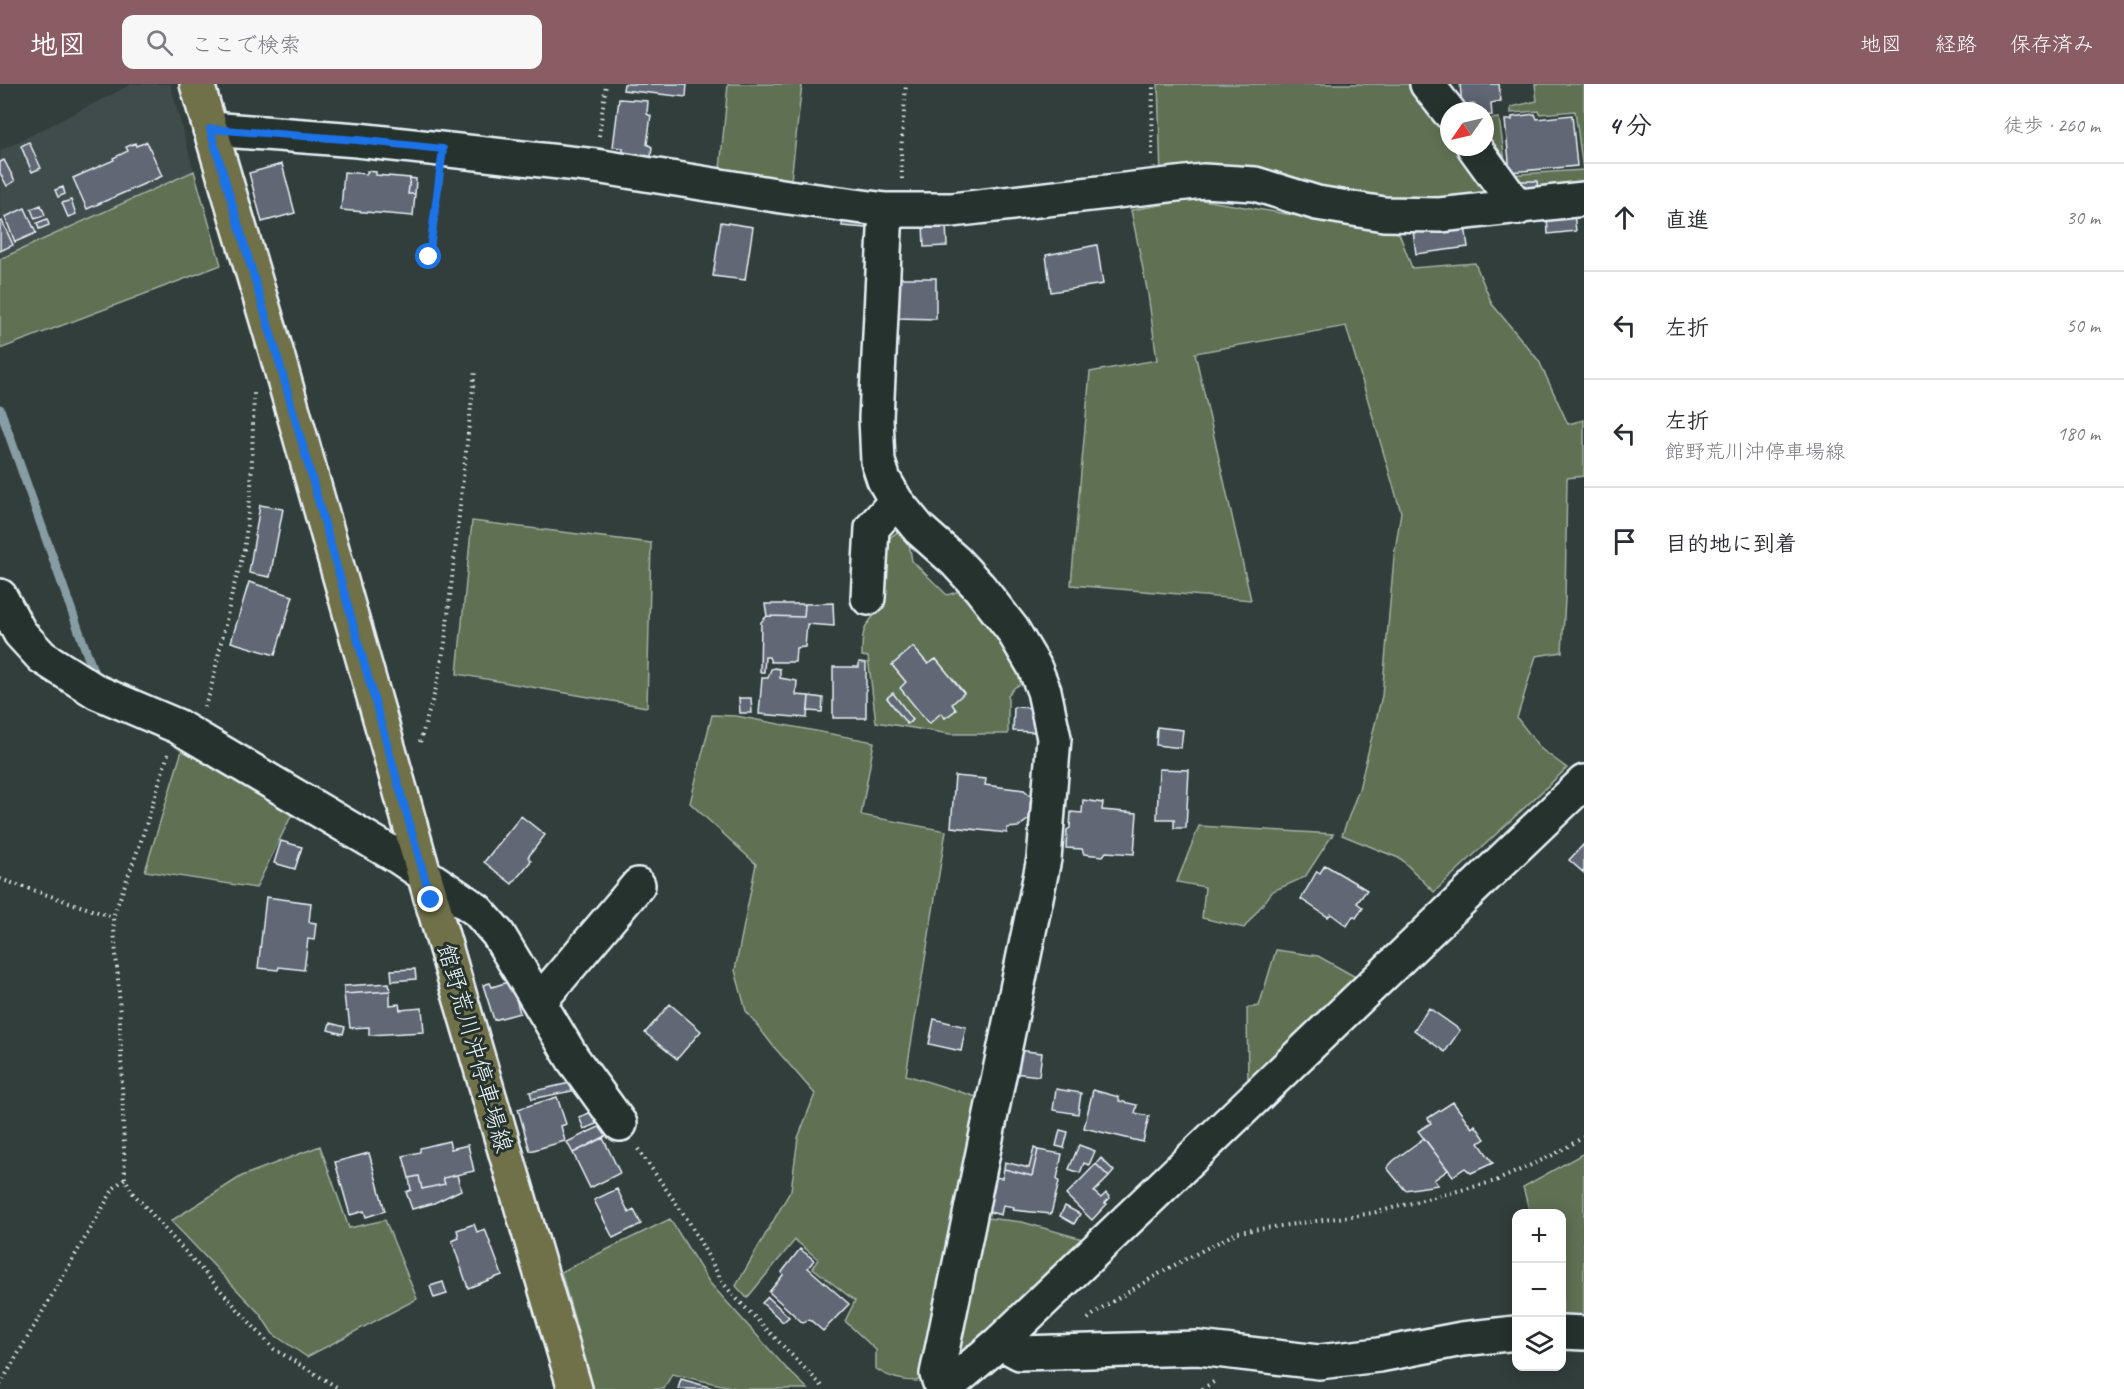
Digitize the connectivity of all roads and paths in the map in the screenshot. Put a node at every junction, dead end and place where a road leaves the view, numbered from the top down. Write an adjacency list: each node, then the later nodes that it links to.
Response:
1 (197, 84): 7 (main road, 館野荒川沖停車場線)
2 (606, 84): 10 (path)
3 (906, 84): 14 (path)
4 (1153, 84): 11 (path)
5 (1427, 84): 6 (street)
6 (1441, 102)
7 (210, 129): 8 (street); 16 (main road, 館野荒川沖停車場線)
8 (443, 149): 10 (street); 15 (path)
9 (1480, 156): 13 (street)
10 (596, 166): 14 (street)
11 (1152, 188): 13 (street); 14 (street)
12 (1584, 200): 13 (street)
13 (1518, 208)
14 (895, 210): 18 (street)
15 (429, 257)
16 (276, 351): 21 (path); 23 (main road, 館野荒川沖停車場線)
17 (475, 370): 23 (path)
18 (896, 501): 20 (street); 41 (street)
19 (0, 596): 21 (street)
20 (868, 598)
21 (185, 731): 24 (street); 27 (path)
22 (1584, 782): 35 (street)
23 (399, 785): 24 (main road, 館野荒川沖停車場線)
24 (424, 874): 28 (street); 39 (main road, 館野荒川沖停車場線)
25 (0, 879): 27 (path)
26 (638, 885): 28 (street)
27 (114, 917): 31 (path)
28 (539, 1002): 29 (street)
29 (620, 1124): 40 (path)
30 (1584, 1137): 36 (path)
31 (125, 1178): 37 (path); 38 (path)
32 (1566, 1332): 34 (street)
33 (1512, 1333): 36 (street)
34 (1584, 1333)
35 (1000, 1342): 36 (street); 41 (street)
36 (1057, 1352)
37 (0, 1386)
38 (340, 1389)
39 (575, 1389)
40 (825, 1389)
41 (944, 1389)

